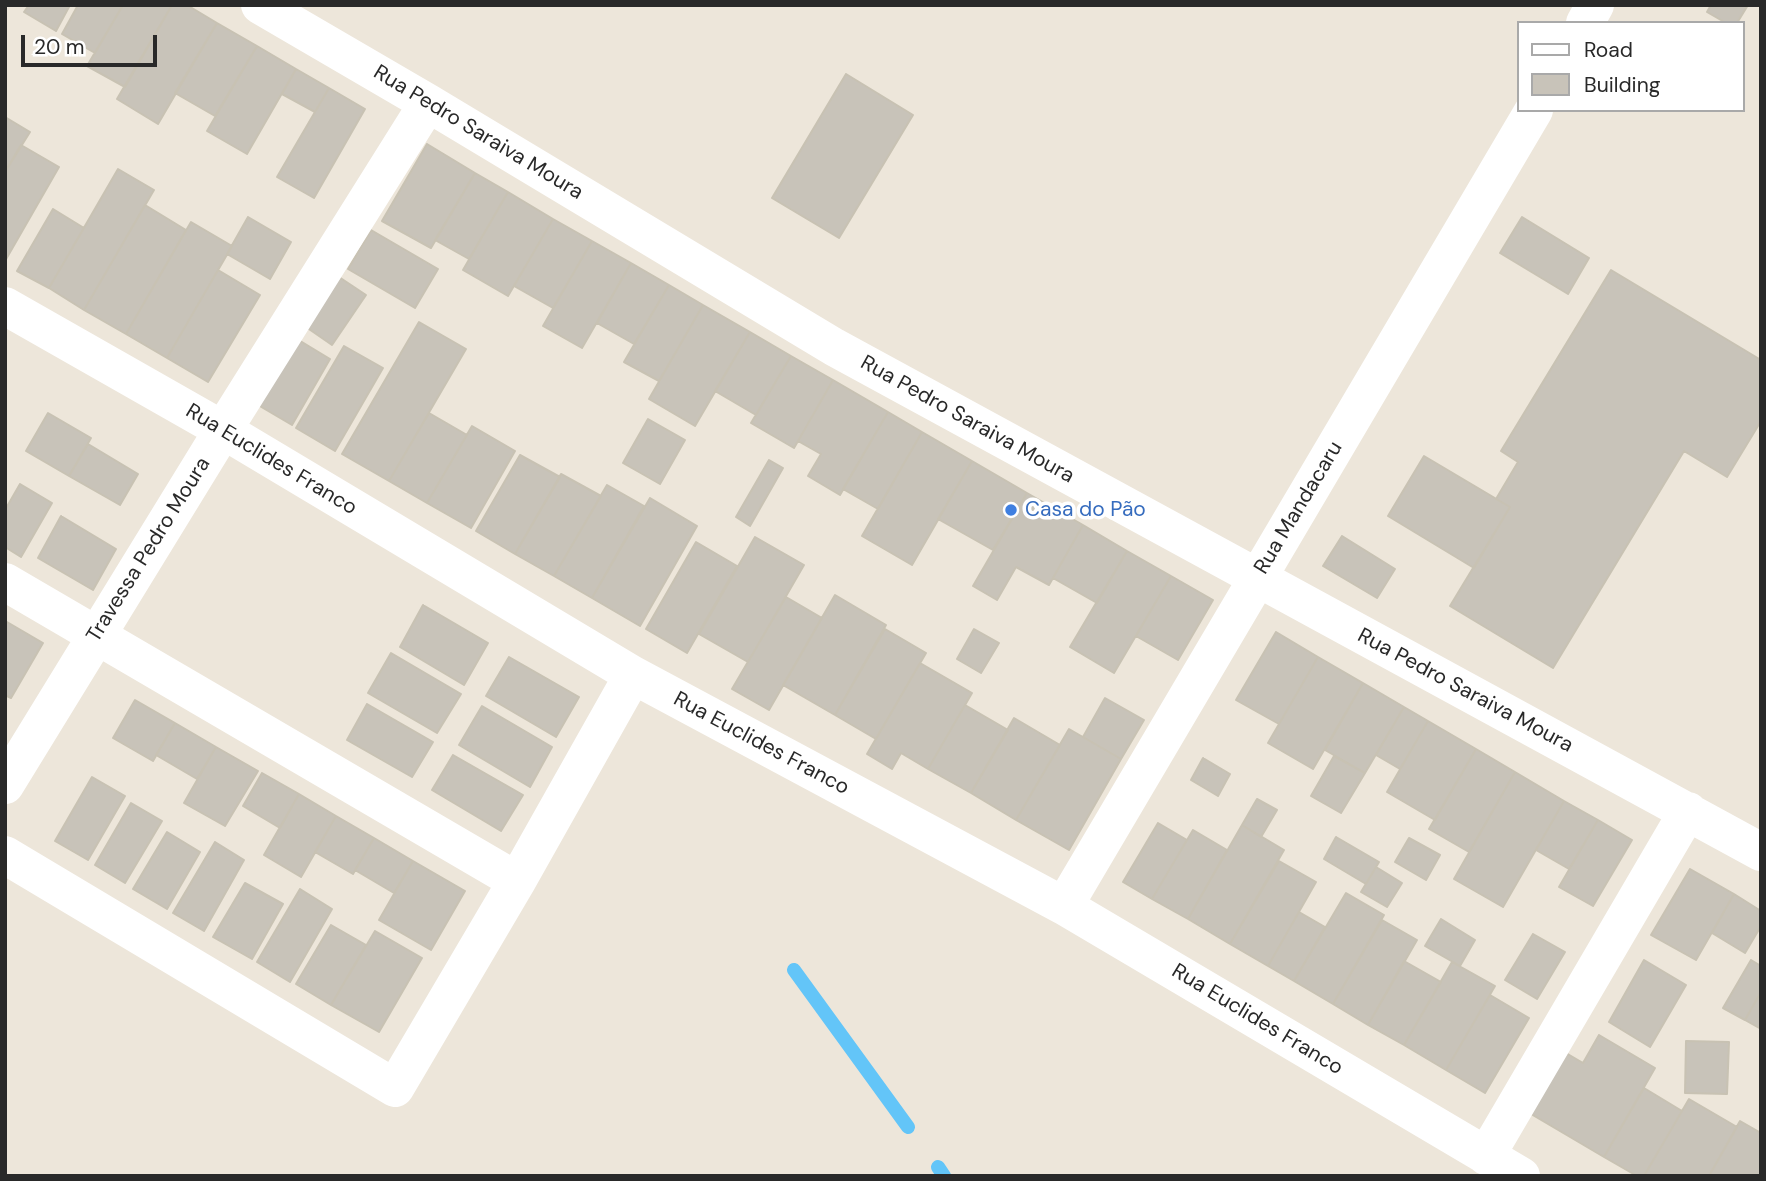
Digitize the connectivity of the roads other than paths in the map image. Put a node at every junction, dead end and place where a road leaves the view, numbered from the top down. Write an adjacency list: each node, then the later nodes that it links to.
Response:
1 (260, 5): 4 (street, Rua Pedro Saraiva Moura)
2 (1595, 5): 3 (street)
3 (1586, 21)
4 (428, 103): 7 (street, Travessa Pedro Moura); 8 (street, Rua Pedro Saraiva Moura)
5 (1533, 112): 8 (street, Rua Mandacaru)
6 (5, 306): 7 (street, Rua Euclides Franco)
7 (223, 430): 10 (street, Travessa Pedro Moura); 11 (street, Rua Euclides Franco)
8 (1257, 578): 13 (street, Rua Pedro Saraiva Moura); 17 (street, Rua Mandacaru)
9 (5, 582): 10 (street)
10 (96, 636): 12 (street, Travessa Pedro Moura); 16 (street)
11 (633, 675): 16 (street); 17 (street, Rua Euclides Franco)
12 (5, 785)
13 (1688, 811): 14 (street, Rua Pedro Saraiva Moura); 18 (street)
14 (1761, 852)
15 (5, 855): 16 (street)
16 (517, 881)
17 (1063, 906): 18 (street, Rua Euclides Franco)
18 (1486, 1156): 19 (street, Rua Euclides Franco)
19 (1521, 1176)

